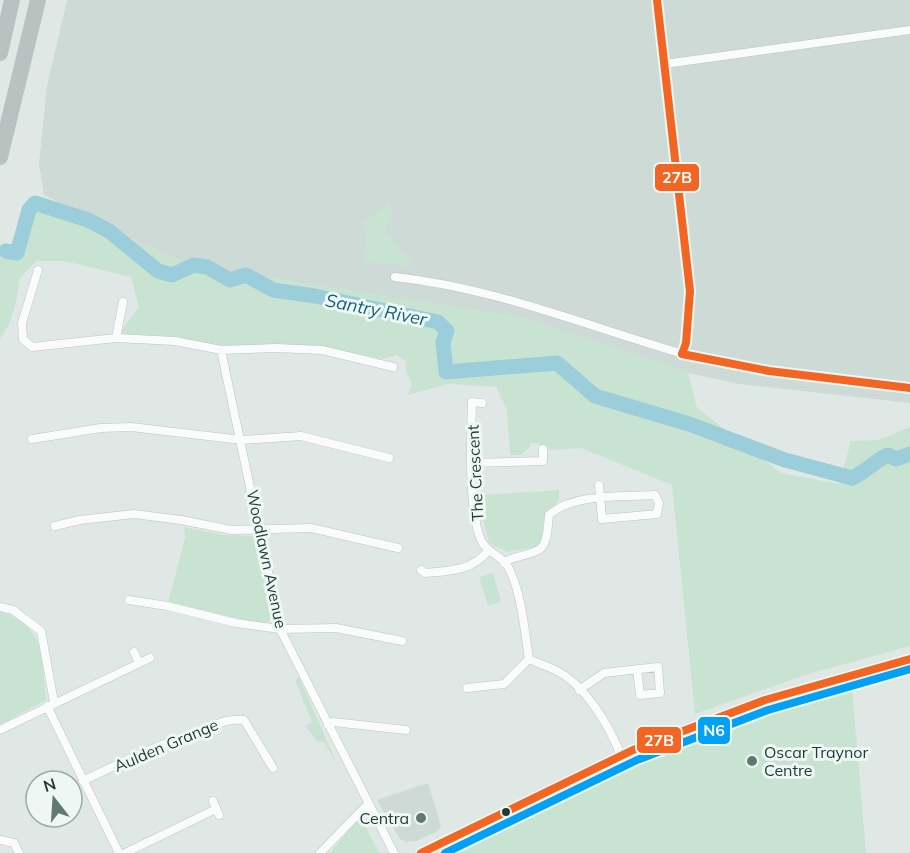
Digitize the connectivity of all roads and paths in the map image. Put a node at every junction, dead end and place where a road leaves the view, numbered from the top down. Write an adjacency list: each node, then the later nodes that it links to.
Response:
1 (12, 0): 5 (highway)
2 (38, 0): 7 (highway)
3 (657, 0): 6 (street)
4 (910, 30): 6 (street)
5 (0, 53)
6 (665, 64): 13 (street)
7 (0, 157)
8 (38, 270): 11 (street)
9 (395, 277): 13 (street)
10 (123, 302): 11 (street)
11 (116, 338): 12 (street)
12 (221, 350): 14 (street); 18 (street, Woodlawn Avenue)
13 (682, 354): 15 (street)
14 (393, 367)
15 (910, 388)
16 (482, 403): 21 (street, The Crescent)
17 (32, 439): 18 (street)
18 (242, 440): 20 (street); 25 (street, Woodlawn Avenue)
19 (543, 449): 21 (street)
20 (389, 458)
21 (471, 464): 27 (street, The Crescent)
22 (598, 485): 23 (street)
23 (600, 499): 23 (street); 28 (street)
24 (55, 526): 25 (street)
25 (260, 528): 26 (street); 32 (street, Woodlawn Avenue)
26 (398, 548)
27 (489, 550): 28 (street, The Crescent); 29 (street)
28 (504, 563): 36 (street, The Crescent)
29 (421, 570)
30 (129, 600): 32 (street)
31 (0, 607): 42 (street)
32 (280, 629): 33 (street); 43 (street, Woodlawn Avenue)
33 (402, 641)
34 (134, 652): 38 (street)
35 (150, 658): 38 (street)
36 (529, 659): 40 (street); 41 (street)
37 (910, 659): 46 (main road)
38 (139, 662): 42 (street)
39 (637, 669): 41 (street)
40 (467, 688)
41 (579, 690): 46 (street)
42 (51, 704): 44 (street); 48 (street)
43 (328, 725): 45 (street); 51 (street, Woodlawn Avenue)
44 (0, 730)
45 (406, 730)
46 (621, 756): 59 (main road)
47 (273, 768): 49 (street, Aulden Grange)
48 (78, 769)
49 (84, 780)
50 (84, 782): 55 (street)
51 (368, 804): 57 (street); 58 (street, Woodlawn Avenue)
52 (216, 808): 56 (street)
53 (0, 840): 54 (street)
54 (19, 853)
55 (119, 853)
56 (125, 853)
57 (320, 853)
58 (394, 853)
59 (421, 853)

